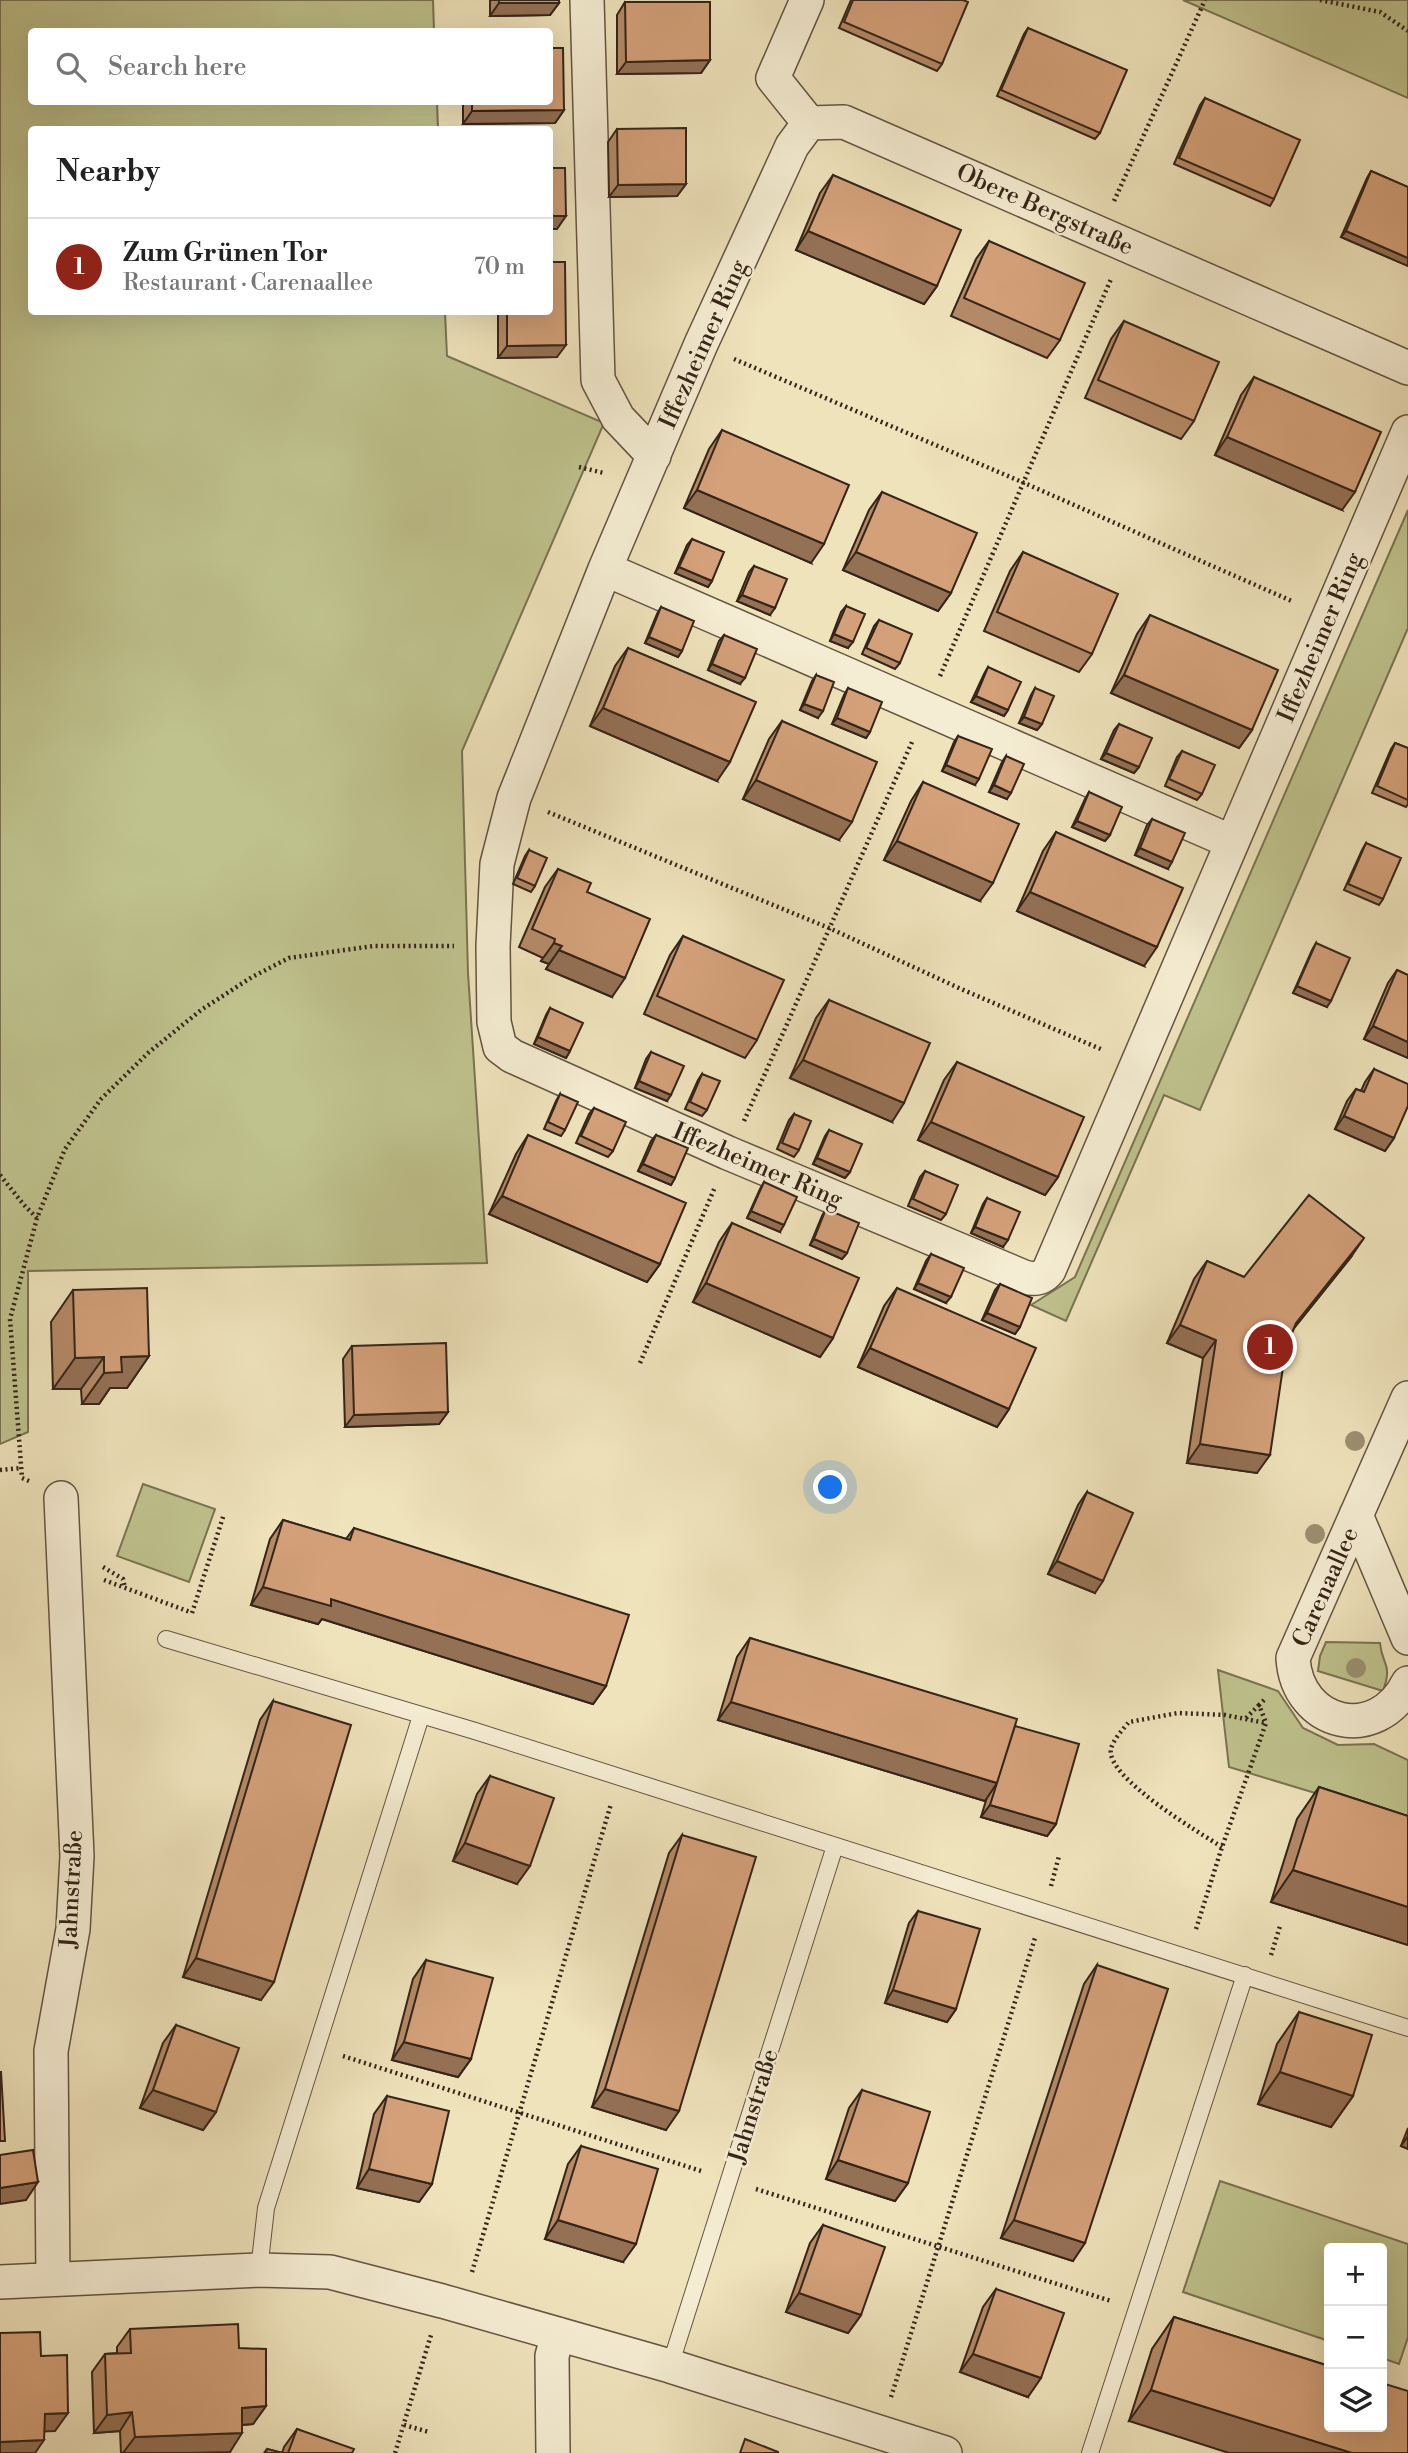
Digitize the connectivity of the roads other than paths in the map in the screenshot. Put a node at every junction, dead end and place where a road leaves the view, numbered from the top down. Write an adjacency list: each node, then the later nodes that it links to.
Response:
1 (587, 0): 6 (street)
2 (807, 0): 3 (street)
3 (809, 123): 4 (street, Obere Bergstraße); 6 (street, Iffezheimer Ring)
4 (1408, 368)
5 (1408, 432): 8 (street, Iffezheimer Ring)
6 (654, 456): 7 (street, Iffezheimer Ring)
7 (605, 569): 8 (street); 8 (street, Iffezheimer Ring)
8 (1232, 842)
9 (1408, 1398): 11 (street, Carenaallee)
10 (61, 1498): 20 (street, Jahnstraße)
11 (1356, 1515): 12 (street, Carenaallee); 14 (street, Carenaallee)
12 (1408, 1638)
13 (166, 1639): 15 (lane)
14 (1408, 1683)
15 (421, 1716): 16 (lane); 19 (lane)
16 (835, 1846): 17 (lane); 23 (lane, Jahnstraße)
17 (1245, 1975): 18 (lane); 26 (lane)
18 (1408, 2028)
19 (259, 2270): 20 (street); 22 (street)
20 (53, 2279): 21 (street)
21 (0, 2282)
22 (558, 2334): 23 (street); 24 (street)
23 (670, 2366): 25 (street)
24 (554, 2453)
25 (945, 2453)
26 (1090, 2453)

